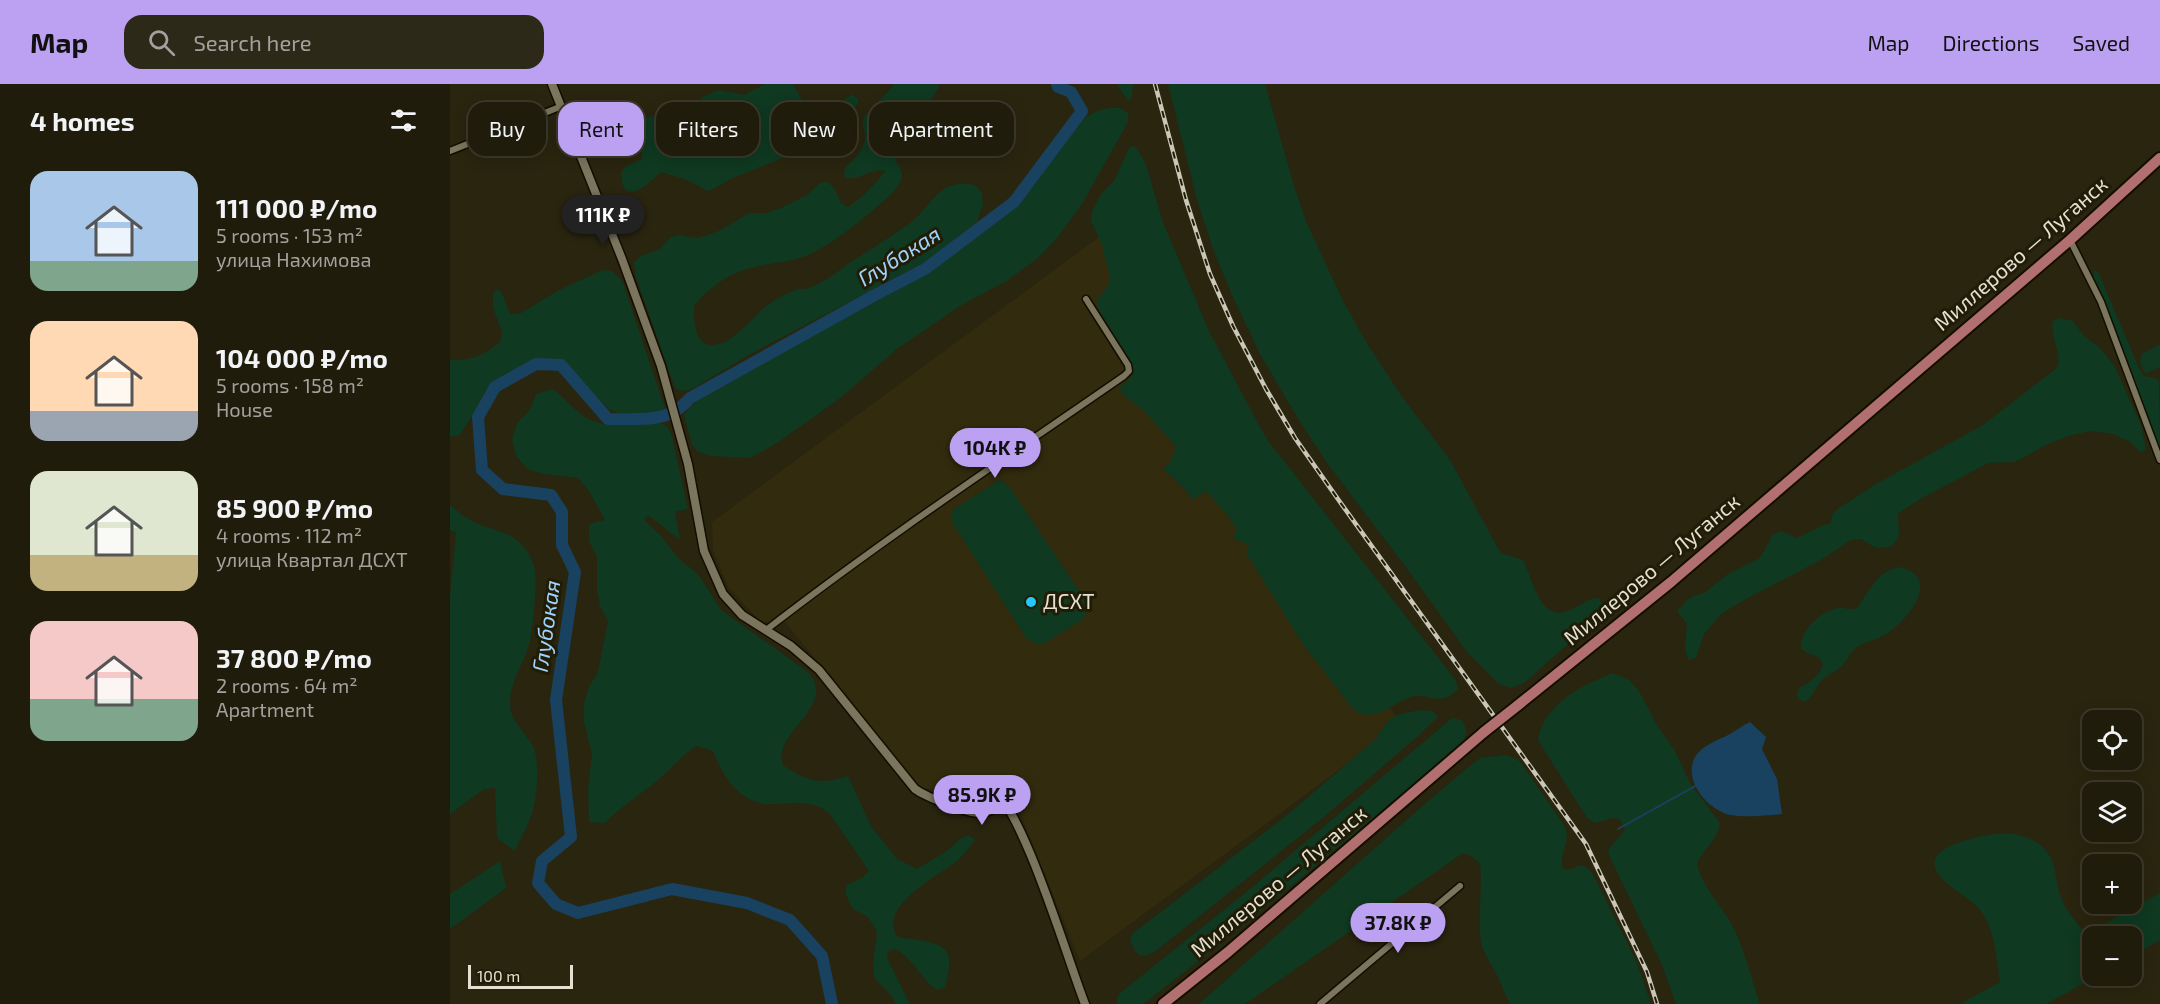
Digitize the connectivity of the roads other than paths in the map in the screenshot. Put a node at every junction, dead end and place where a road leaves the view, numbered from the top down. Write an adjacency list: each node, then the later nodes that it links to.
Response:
1 (552, 84): 2 (street)
2 (560, 102)
3 (558, 108): 4 (street)
4 (450, 151)
5 (582, 156): 10 (street)
6 (2160, 158): 7 (main road, Миллерово — Луганск)
7 (2070, 240): 9 (street); 15 (main road, Миллерово — Луганск, bridge)
8 (1086, 299): 10 (street)
9 (2160, 460)
10 (766, 630): 12 (street)
11 (1005, 802): 12 (street); 12 (street); 14 (street)
12 (956, 806)
13 (1460, 886): 16 (street)
14 (1085, 1004)
15 (1163, 1004)
16 (1320, 1004)

